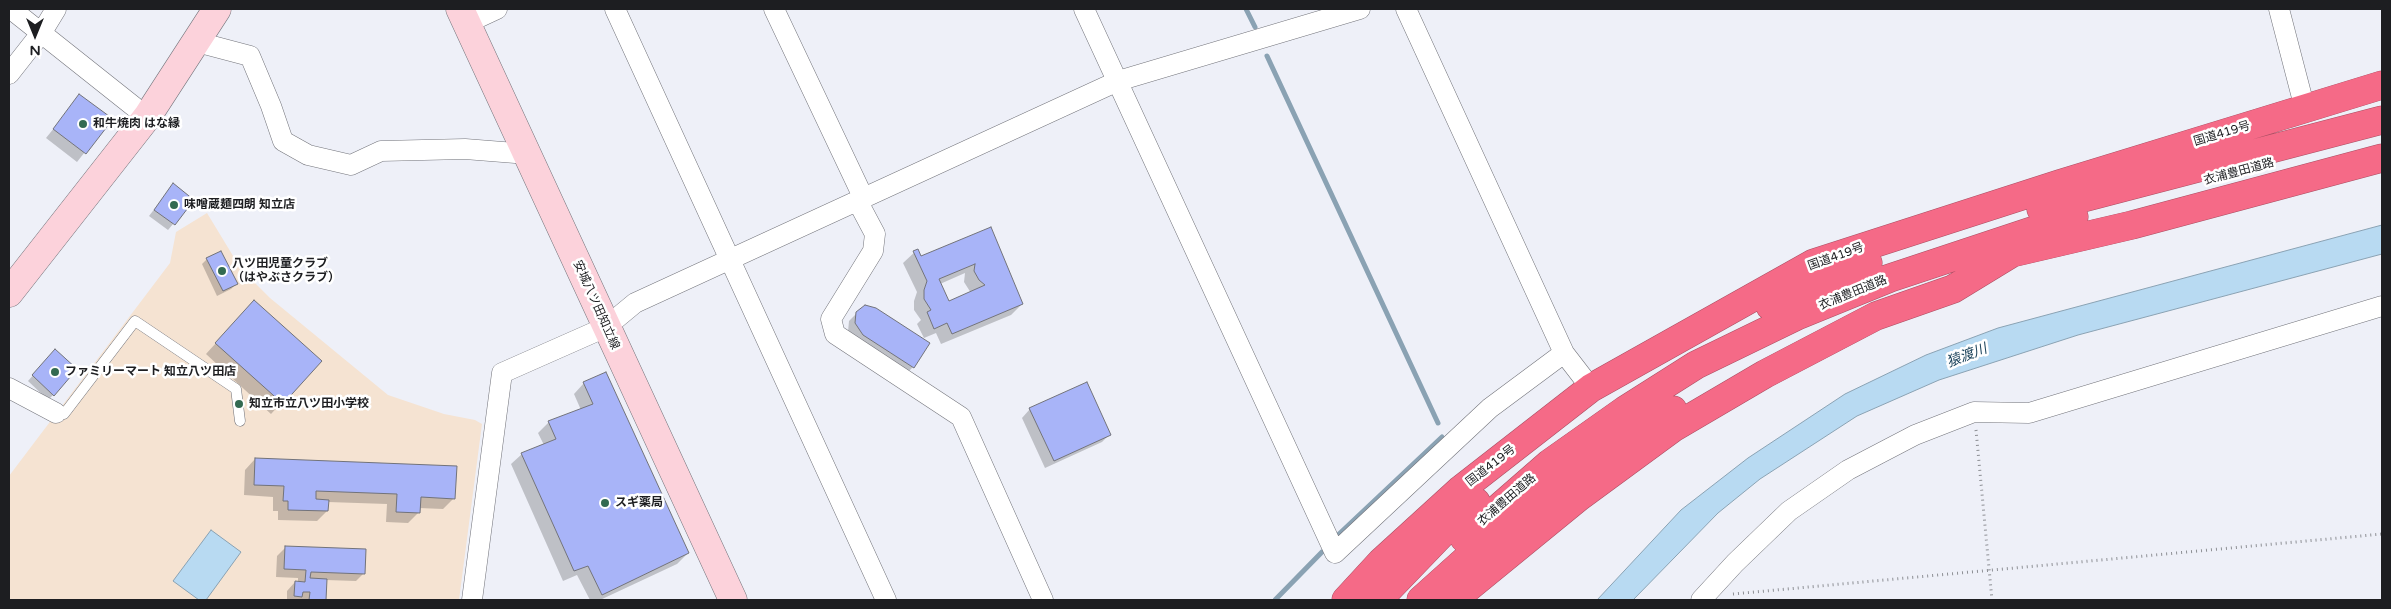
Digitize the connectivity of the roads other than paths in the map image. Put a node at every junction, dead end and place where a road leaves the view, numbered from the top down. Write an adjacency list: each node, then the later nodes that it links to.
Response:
1 (11, 9): 12 (street)
2 (56, 9): 12 (street)
3 (217, 9): 13 (main road)
4 (497, 9): 11 (street)
5 (615, 9): 27 (street)
6 (774, 9): 25 (street)
7 (1084, 9): 15 (street)
8 (1360, 9): 15 (street)
9 (1406, 9): 31 (street)
10 (2279, 9): 18 (street)
11 (463, 16): 22 (main road, 安城八ツ田知立線)
12 (42, 32): 14 (street); 19 (street)
13 (197, 42): 19 (main road); 22 (street)
14 (9, 74)
15 (1118, 81): 25 (street); 31 (street)
16 (2382, 86): 18 (highway, 国道419号)
17 (2382, 98): 24 (highway, 衣浦豊田道路)
18 (2305, 109): 33 (highway, 国道419号)
19 (147, 117): 28 (main road)
20 (2382, 120): 24 (highway, 衣浦豊田道路)
21 (2382, 134): 43 (highway, 衣浦豊田道路)
22 (528, 154): 30 (main road, 安城八ツ田知立線)
23 (2382, 158): 26 (highway)
24 (2077, 199): 42 (highway, 衣浦豊田道路)
25 (861, 200): 27 (street); 40 (street)
26 (2012, 253): 44 (highway, 衣浦豊田道路); 45 (highway)
27 (732, 259): 30 (street); 39 (street)
28 (9, 293)
29 (2382, 306): 36 (street)
30 (606, 327): 37 (street); 38 (main road, 安城八ツ田知立線)
31 (1564, 354): 33 (street)
32 (9, 388): 34 (street)
33 (1592, 388): 41 (highway, 国道419号)
34 (56, 413): 35 (lane)
35 (240, 420)
36 (1703, 598)
37 (472, 600)
38 (733, 600)
39 (886, 600)
40 (1043, 600)
41 (1346, 600)
42 (1378, 600)
43 (1398, 600)
44 (1421, 600)
45 (1453, 600)

